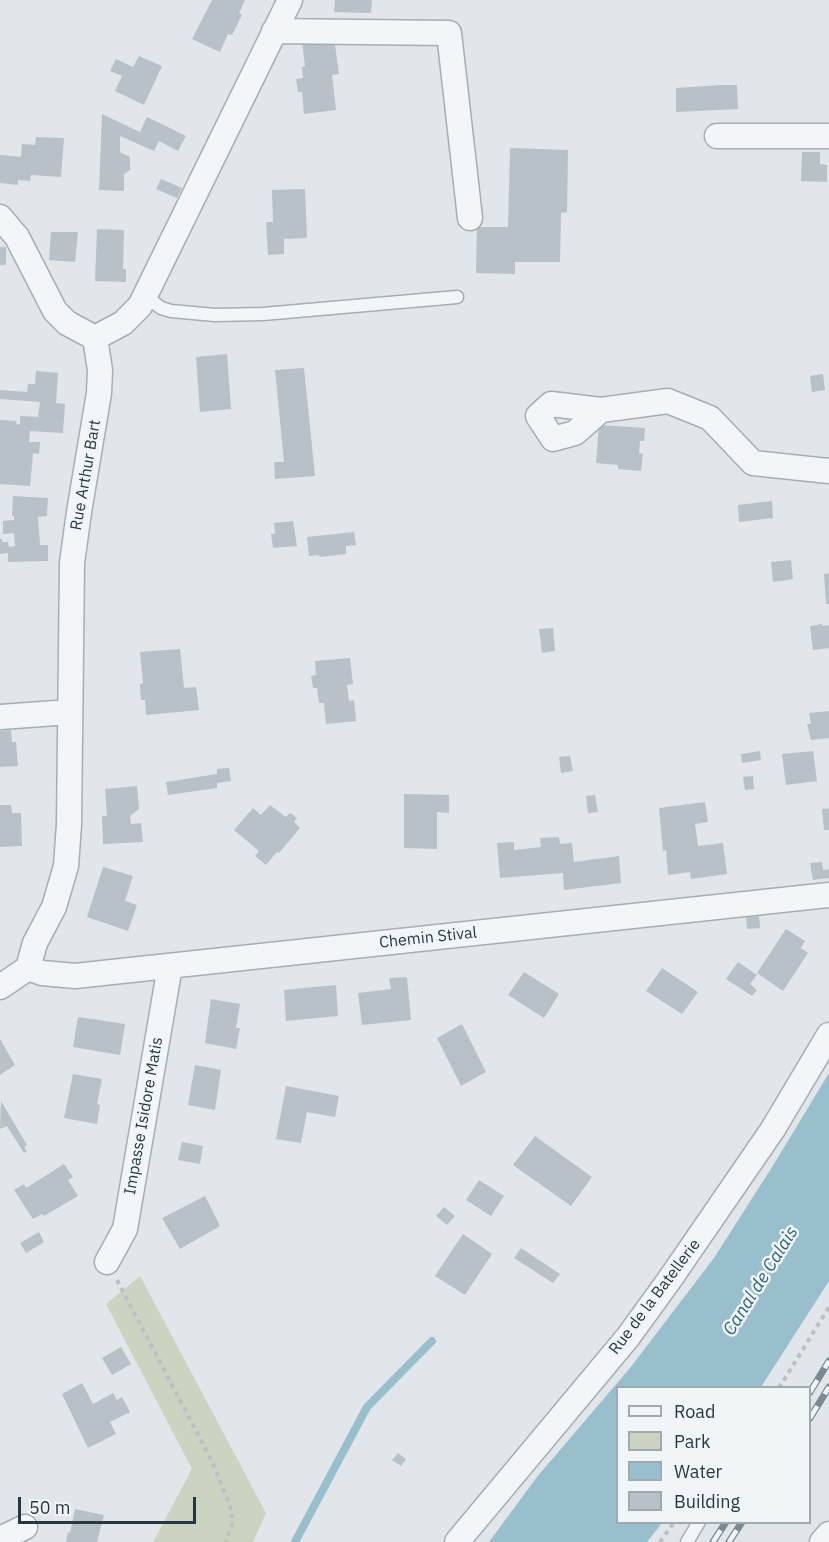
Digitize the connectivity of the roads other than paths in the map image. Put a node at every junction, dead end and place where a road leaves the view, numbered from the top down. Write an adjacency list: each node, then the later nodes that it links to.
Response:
1 (290, 0): 2 (street)
2 (274, 31): 6 (street); 7 (street)
3 (717, 136): 4 (street)
4 (829, 136)
5 (0, 217): 9 (street)
6 (470, 218)
7 (147, 291): 8 (lane); 9 (street)
8 (457, 297)
9 (95, 338): 12 (street, Rue Arthur Bart)
10 (601, 410): 11 (street)
11 (829, 471)
12 (70, 712): 13 (street); 16 (street, Rue Arthur Bart)
13 (0, 717)
14 (829, 895): 15 (street, Chemin Stival)
15 (170, 966): 16 (street, Chemin Stival); 19 (street, Impasse Isidore Matis)
16 (28, 968): 17 (street)
17 (0, 987)
18 (829, 1035): 24 (street, Rue de la Batellerie)
19 (107, 1262)
20 (698, 1524): 25 (lane)
21 (25, 1527): 23 (street)
22 (829, 1534): 26 (street)
23 (0, 1539)
24 (457, 1542)
25 (687, 1542)
26 (822, 1542)

